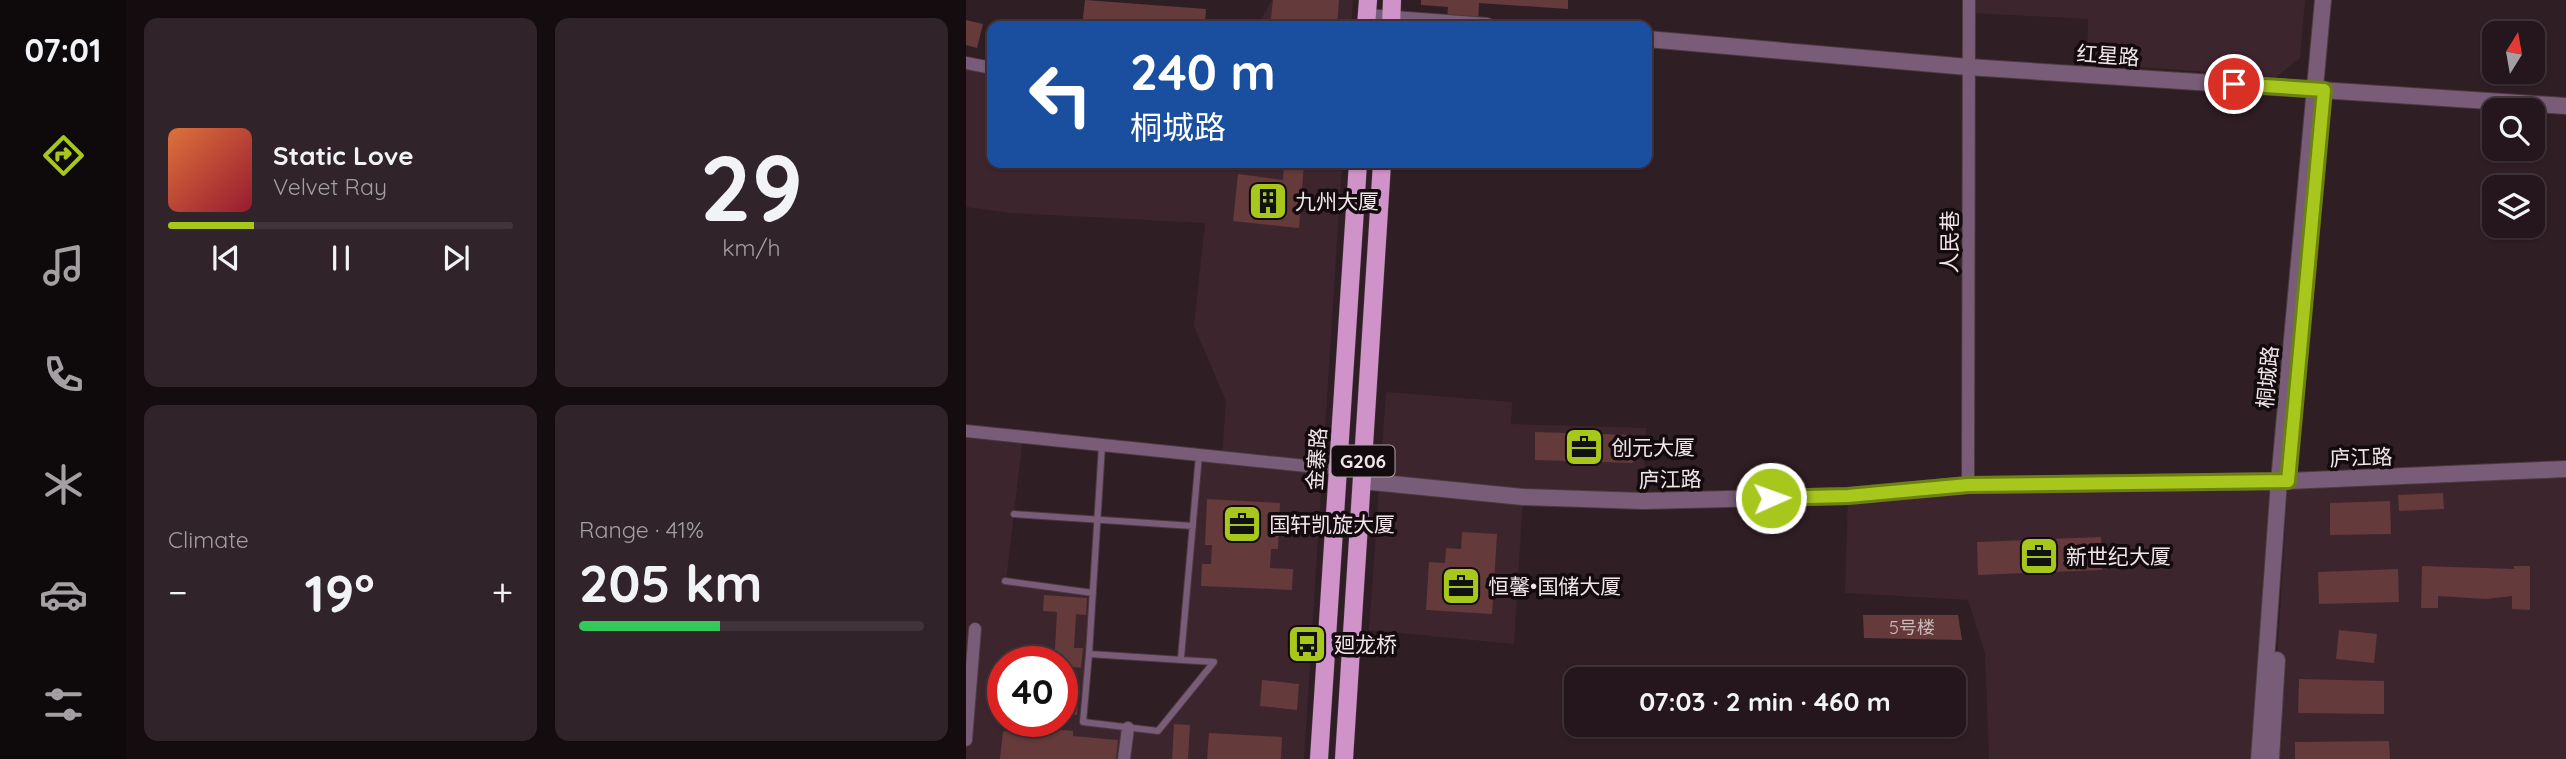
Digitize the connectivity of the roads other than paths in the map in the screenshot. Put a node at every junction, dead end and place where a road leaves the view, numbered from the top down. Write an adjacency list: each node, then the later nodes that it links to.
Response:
1 (1392, 0): 7 (main road)
2 (1969, 0): 11 (street, 人民巷)
3 (2323, 0): 12 (street, 桐城路)
4 (2332, 0): 12 (street, 桐城路)
5 (1367, 14): 6 (street)
6 (1386, 21)
7 (1391, 21)
8 (1652, 39): 11 (street, 红星路)
9 (966, 63): 10 (street)
10 (987, 67)
11 (1968, 67): 12 (street, 红星路); 23 (street, 人民巷)
12 (2319, 90): 13 (street, 红星路); 22 (street, 桐城路)
13 (2566, 107)
14 (1358, 168): 37 (main road, 金寨路)
15 (1382, 168): 21 (main road, G206)
16 (966, 431): 17 (street)
17 (1102, 445): 18 (street); 25 (lane)
18 (1199, 454): 19 (street); 26 (lane)
19 (1326, 468)
20 (2566, 469): 22 (street, 庐江路)
21 (1362, 481): 23 (street, 庐江路); 38 (main road, G206)
22 (2283, 481): 23 (street, 庐江路); 39 (street, 桐城路); 40 (street, 桐城路)
23 (1968, 485)
24 (1014, 513): 25 (lane)
25 (1097, 519): 26 (lane); 28 (lane)
26 (1193, 526): 31 (lane)
27 (1005, 581): 28 (lane)
28 (1093, 593): 30 (lane)
29 (975, 629): 32 (street)
30 (1088, 654): 31 (lane); 34 (lane)
31 (1181, 658): 34 (lane)
32 (969, 660): 33 (street)
33 (967, 718): 35 (street)
34 (1128, 728): 36 (street)
35 (966, 740)
36 (1124, 759)
37 (1319, 759)
38 (1344, 759)
39 (2259, 759)
40 (2271, 759)

